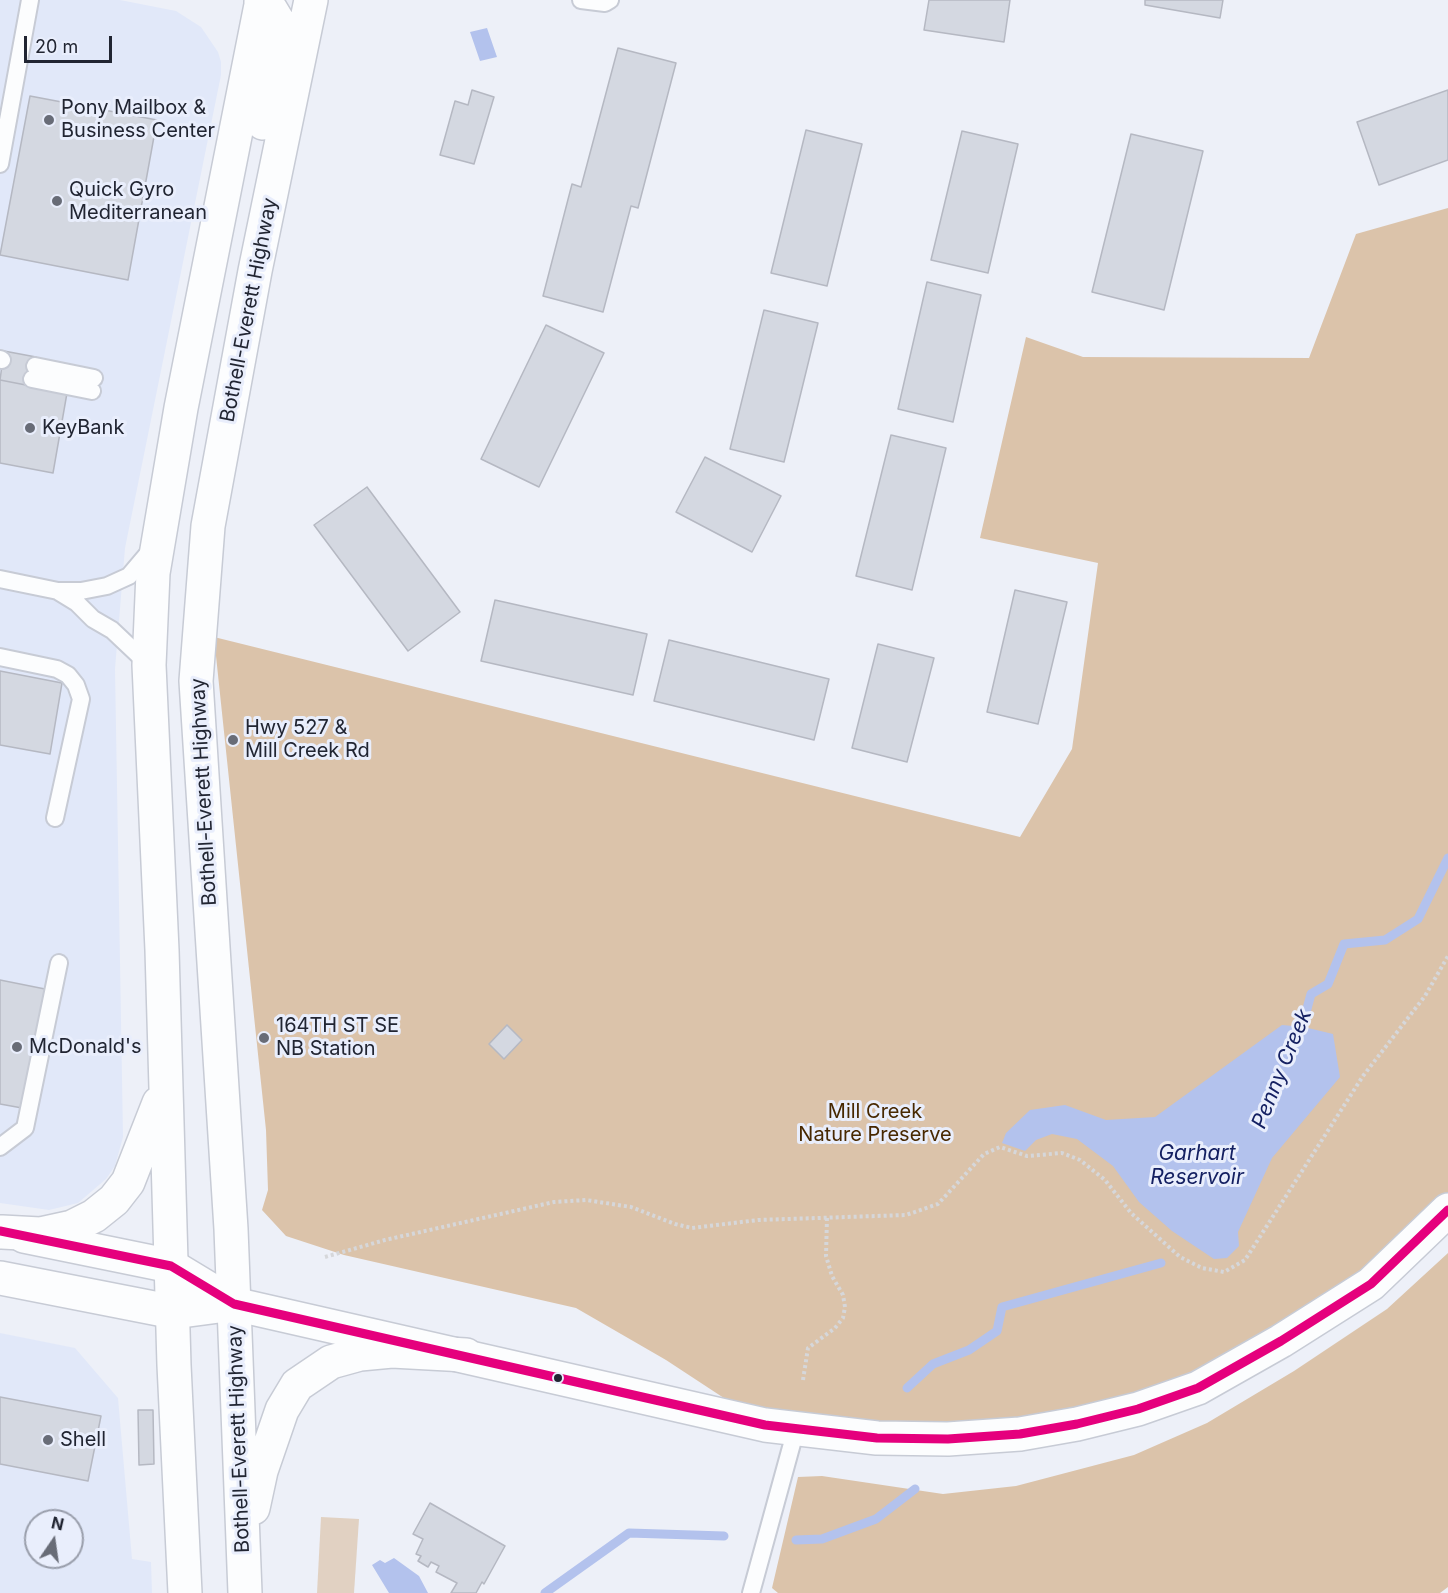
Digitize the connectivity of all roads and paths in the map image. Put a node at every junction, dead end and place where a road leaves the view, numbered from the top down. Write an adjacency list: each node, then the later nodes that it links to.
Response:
1 (30, 0): 6 (lane)
2 (581, 0): 3 (lane)
3 (610, 0)
4 (261, 1): 7 (main road); 10 (main road)
5 (308, 1): 7 (main road, Bothell-Everett Highway)
6 (0, 164)
7 (255, 271): 26 (main road, Bothell-Everett Highway)
8 (34, 372): 9 (lane)
9 (93, 384)
10 (160, 528): 12 (lane); 14 (main road)
11 (0, 579): 12 (lane)
12 (58, 591): 14 (lane)
13 (0, 657): 15 (lane)
14 (149, 665): 18 (main road)
15 (55, 818)
16 (1448, 956): 21 (path)
17 (59, 963): 19 (lane)
18 (166, 1084): 22 (main road); 24 (main road)
19 (0, 1147)
20 (1448, 1210): 30 (main road)
21 (827, 1217): 23 (path); 29 (path)
22 (1, 1232): 24 (main road)
23 (326, 1257)
24 (171, 1266): 26 (main road); 27 (main road)
25 (0, 1278): 27 (main road)
26 (234, 1304): 27 (main road); 28 (main road); 31 (main road, Bothell-Everett Highway)
27 (174, 1312): 32 (main road)
28 (466, 1355): 30 (main road); 31 (main road)
29 (803, 1380)
30 (796, 1429): 34 (lane)
31 (243, 1550): 33 (main road, Bothell-Everett Highway)
32 (185, 1593)
33 (245, 1593)
34 (751, 1593)

